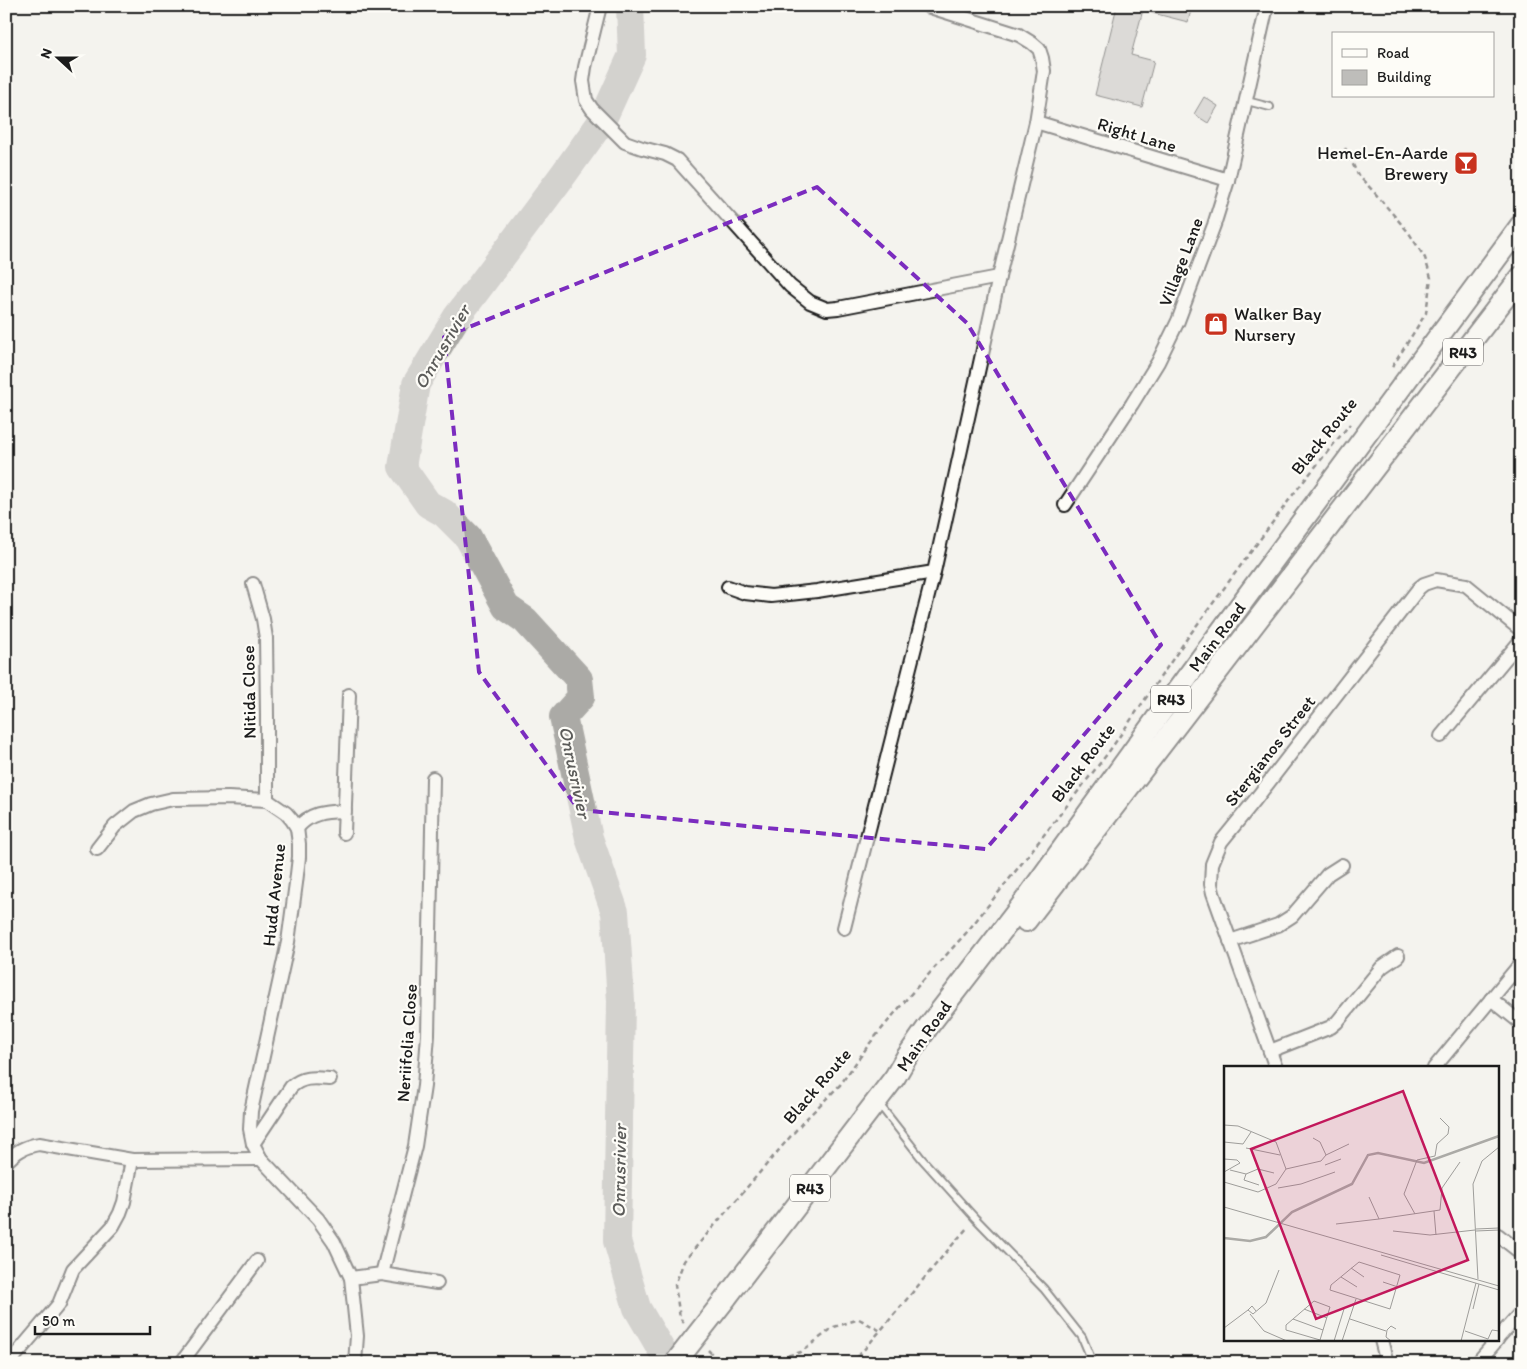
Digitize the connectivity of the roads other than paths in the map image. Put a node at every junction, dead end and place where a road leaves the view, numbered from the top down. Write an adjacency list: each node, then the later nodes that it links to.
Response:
1 (600, 6): 9 (street)
2 (927, 6): 6 (street)
3 (1267, 6): 4 (street, Village Lane)
4 (1247, 101): 5 (lane); 7 (street, Village Lane)
5 (1270, 107)
6 (1036, 122): 7 (street, Right Lane); 9 (street)
7 (1228, 180): 11 (street, Village Lane)
8 (1521, 225): 35 (main road, Main Road / R43)
9 (999, 277): 12 (street)
10 (1521, 277): 35 (main road, Main Road / R43)
11 (1065, 505)
12 (934, 572): 14 (street); 26 (street)
13 (253, 584): 20 (street, Nitida Close)
14 (728, 587)
15 (1521, 630): 27 (street, Stergianos Street)
16 (1521, 640): 18 (street)
17 (349, 695): 21 (street)
18 (1441, 736)
19 (433, 778): 45 (street, Neriifolia Close)
20 (267, 800): 22 (street, Hudd Avenue); 24 (street)
21 (345, 811): 22 (street); 23 (street)
22 (297, 828): 38 (street, Hudd Avenue)
23 (344, 833)
24 (97, 849)
25 (1342, 865): 27 (street)
26 (844, 928)
27 (1230, 941): 32 (street, Stergianos Street)
28 (1398, 956): 32 (street)
29 (1521, 963): 30 (street)
30 (1491, 999): 31 (street); 34 (street)
31 (1521, 1023)
32 (1270, 1051): 33 (street, Stergianos Street)
33 (1275, 1066)
34 (1436, 1066)
35 (895, 1077): 37 (main road, R43)
36 (330, 1079): 38 (street)
37 (876, 1101): 55 (main road, R43, bridge); 56 (lane)
38 (253, 1144): 39 (street, Hudd Avenue)
39 (262, 1159): 40 (street); 46 (street, Hudd Avenue)
40 (132, 1160): 41 (street); 52 (street)
41 (6, 1162)
42 (1500, 1237): 43 (street)
43 (1521, 1253)
44 (257, 1261): 53 (street)
45 (382, 1274): 46 (street); 47 (street)
46 (351, 1278): 54 (street, Hudd Avenue)
47 (437, 1283)
48 (1521, 1312): 49 (street)
49 (1500, 1337)
50 (1382, 1342): 57 (street)
51 (1495, 1342): 58 (street)
52 (9, 1363)
53 (180, 1363)
54 (355, 1363)
55 (675, 1363)
56 (1090, 1363)
57 (1387, 1363)
58 (1477, 1363)

